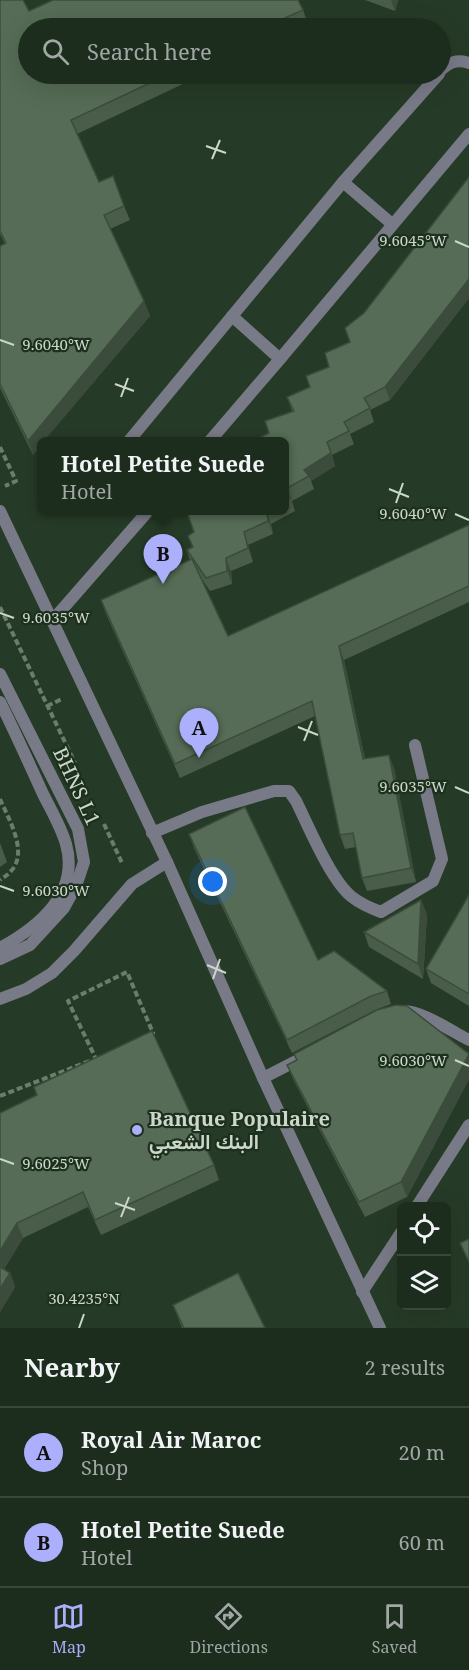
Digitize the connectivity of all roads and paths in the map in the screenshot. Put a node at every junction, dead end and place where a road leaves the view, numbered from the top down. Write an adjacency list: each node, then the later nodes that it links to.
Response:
1 (451, 62): 2 (street)
2 (469, 63)
3 (430, 84): 5 (street)
4 (469, 134): 6 (street)
5 (344, 182): 6 (street); 7 (street)
6 (392, 224): 8 (street)
7 (232, 316): 8 (street); 9 (street)
8 (280, 359): 10 (street)
9 (131, 437)
10 (212, 437)
11 (0, 447): 12 (path)
12 (0, 489)
13 (0, 511): 16 (street)
14 (145, 515): 16 (street)
15 (0, 607): 20 (path)
16 (52, 621): 23 (street)
17 (0, 674): 28 (street, BHNS L1)
18 (0, 702): 27 (street)
19 (415, 745): 23 (street)
20 (78, 769)
21 (0, 799): 25 (path)
22 (102, 821): 26 (path)
23 (152, 833): 24 (street)
24 (167, 862): 26 (street); 37 (street)
25 (0, 880)
26 (132, 884): 29 (street)
27 (0, 948)
28 (0, 959)
29 (0, 999)
30 (386, 1015): 32 (street)
31 (143, 1037): 35 (path)
32 (469, 1040)
33 (316, 1050): 37 (street)
34 (105, 1054): 35 (path)
35 (96, 1059): 36 (path); 38 (path)
36 (99, 1064)
37 (263, 1078): 42 (street)
38 (0, 1096)
39 (469, 1125): 40 (street)
40 (420, 1202)
41 (397, 1239): 42 (street)
42 (362, 1292): 43 (street)
43 (380, 1328)

